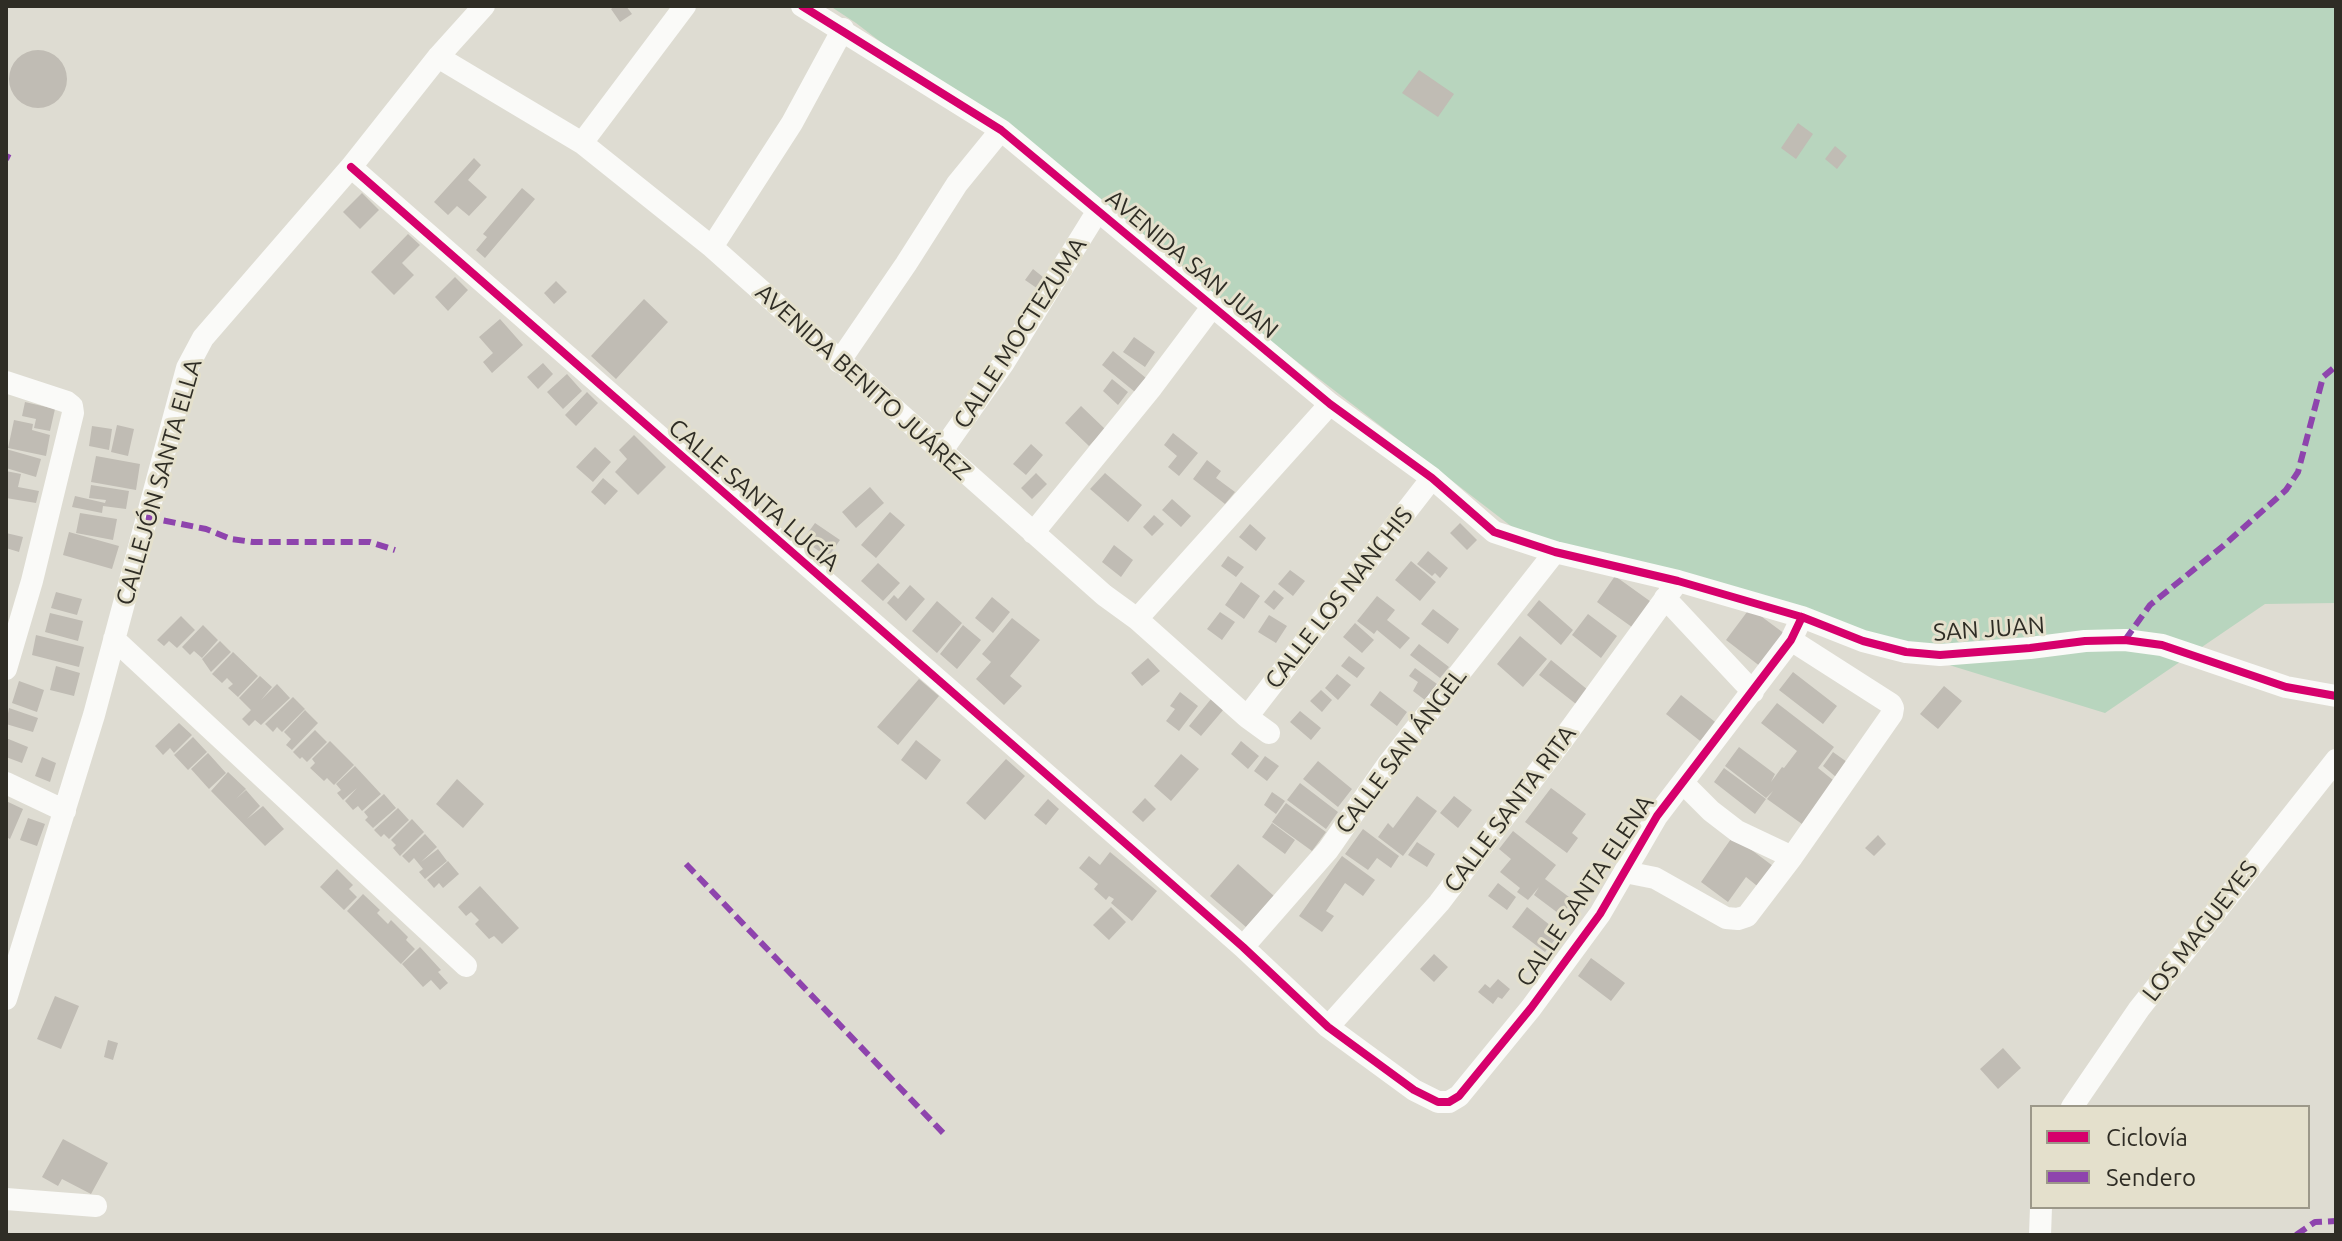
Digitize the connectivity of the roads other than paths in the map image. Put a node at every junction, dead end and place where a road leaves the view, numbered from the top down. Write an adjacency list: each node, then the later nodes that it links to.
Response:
1 (484, 6): 5 (street, CALLEJÓN SANTA ELLA)
2 (685, 6): 7 (street)
3 (802, 6): 4 (street, AVENIDA SAN JUAN)
4 (843, 29): 6 (street, AVENIDA SAN JUAN); 10 (street)
5 (438, 57): 7 (street, AVENIDA BENITO JUÁREZ); 8 (street, CALLEJÓN SANTA ELLA)
6 (1001, 130): 9 (street, AVENIDA SAN JUAN); 12 (street)
7 (582, 143): 10 (street, AVENIDA BENITO JUÁREZ)
8 (351, 167): 22 (street, CALLEJÓN SANTA ELLA); 35 (street, CALLE SANTA LUCÍA)
9 (1097, 212): 11 (street, AVENIDA SAN JUAN); 15 (street, CALLE MOCTEZUMA)
10 (712, 247): 12 (street, AVENIDA BENITO JUÁREZ)
11 (1212, 307): 14 (street, AVENIDA SAN JUAN); 17 (street)
12 (839, 362): 15 (street, AVENIDA BENITO JUÁREZ)
13 (6, 382): 24 (street)
14 (1330, 404): 16 (street, AVENIDA SAN JUAN); 21 (street)
15 (941, 452): 17 (street, AVENIDA BENITO JUÁREZ)
16 (1432, 478): 18 (street, AVENIDA SAN JUAN); 27 (street, CALLE LOS NANCHIS)
17 (1033, 533): 21 (street, AVENIDA BENITO JUÁREZ)
18 (1555, 552): 19 (street, SAN JUAN); 35 (street, CALLE SAN ÁNGEL)
19 (1672, 590): 20 (street, SAN JUAN); 25 (street); 38 (street, CALLE SANTA RITA)
20 (1802, 617): 23 (street, CALLE SANTA ELENA); 26 (street, SAN JUAN)
21 (1137, 619): 27 (street, AVENIDA BENITO JUÁREZ)
22 (114, 639): 32 (street, CALLEJÓN SANTA ELLA); 36 (street)
23 (1791, 640): 25 (street, CALLE SANTA ELENA); 33 (street)
24 (6, 669)
25 (1753, 692): 31 (street, CALLE SANTA ELENA)
26 (2336, 696)
27 (1247, 717): 28 (street, AVENIDA BENITO JUÁREZ)
28 (1269, 733)
29 (2336, 760): 40 (street, LOS MAGUEYES)
30 (6, 783): 32 (street)
31 (1683, 783): 33 (street); 34 (street, CALLE SANTA ELENA)
32 (65, 811): 37 (street, CALLEJÓN SANTA ELLA)
33 (1792, 857): 34 (street)
34 (1625, 872): 39 (street, CALLE SANTA ELENA)
35 (1243, 947): 38 (street, CALLE SANTA LUCÍA)
36 (466, 966)
37 (6, 999)
38 (1328, 1027): 39 (street, CALLE SANTA LUCÍA)
39 (1449, 1102)
40 (2073, 1105)
41 (6, 1199): 42 (street)
42 (96, 1206)
43 (2041, 1209): 44 (street)
44 (2040, 1235)

